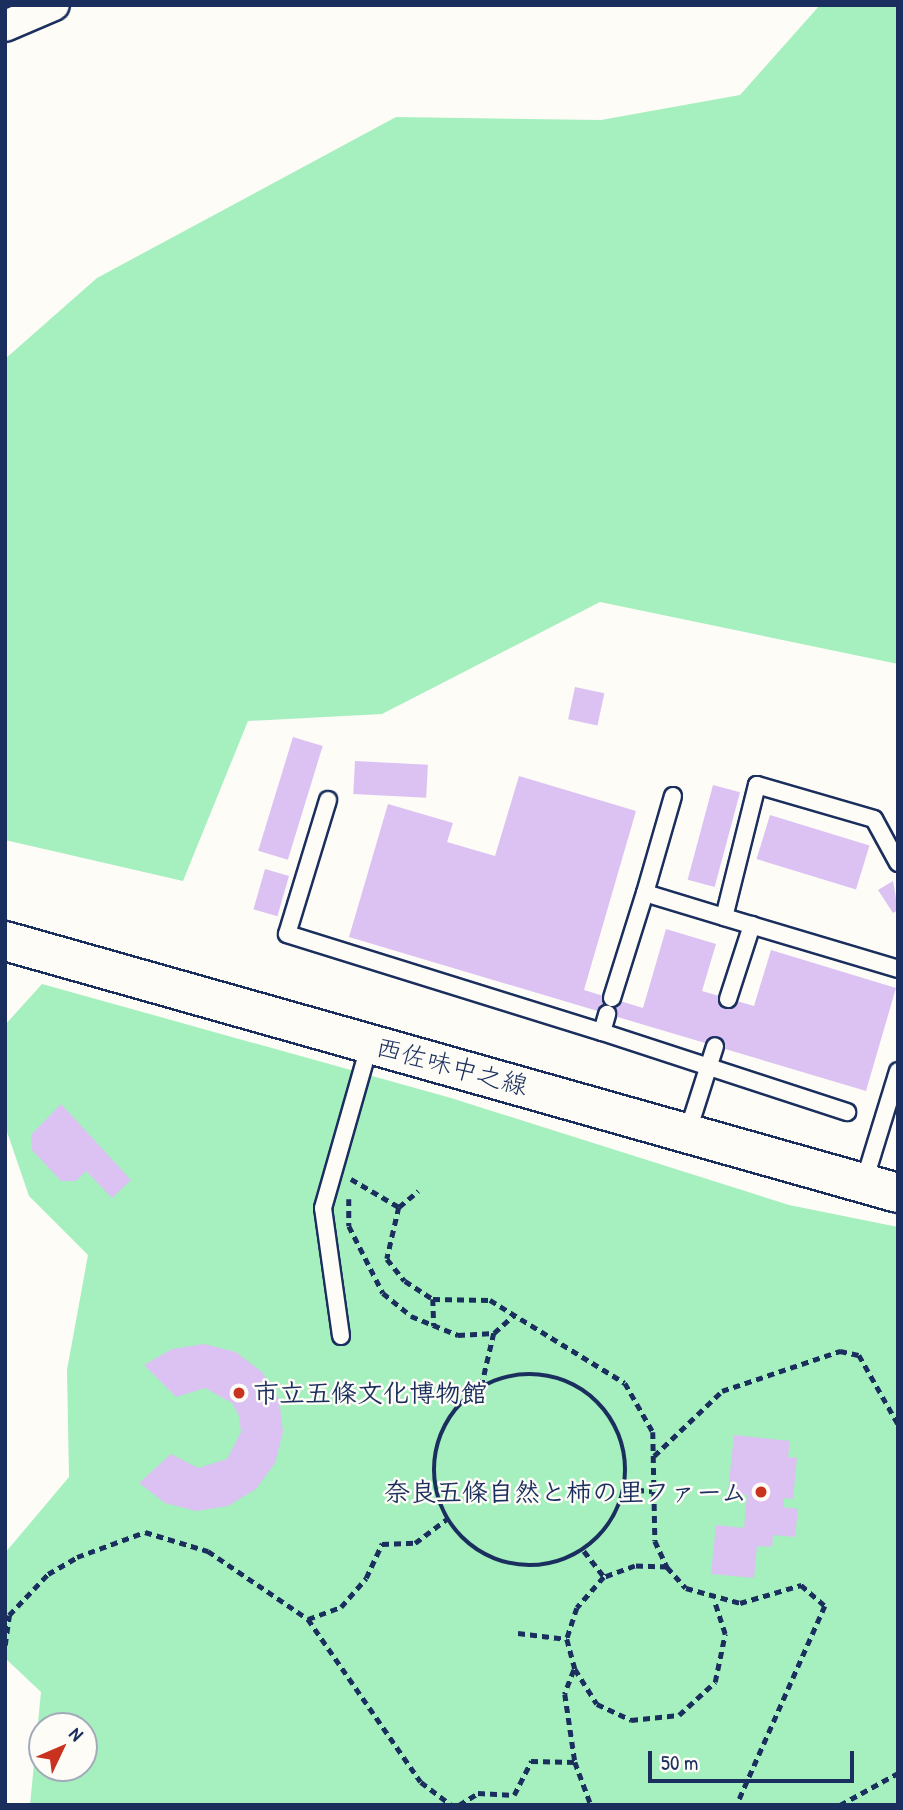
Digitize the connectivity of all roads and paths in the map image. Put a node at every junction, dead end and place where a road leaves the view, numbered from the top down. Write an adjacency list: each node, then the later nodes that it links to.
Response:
1 (54, 5): 2 (street)
2 (5, 26)
3 (673, 796): 6 (lane)
4 (328, 800): 12 (lane)
5 (898, 863): 7 (lane)
6 (645, 892): 7 (lane); 12 (lane)
7 (724, 916): 8 (lane)
8 (752, 925): 10 (lane); 11 (lane)
9 (5, 941): 13 (main road, 西佐味中之線)
10 (898, 968)
11 (728, 999)
12 (602, 1032): 15 (lane)
13 (370, 1043): 18 (main road, 西佐味中之線); 26 (lane)
14 (715, 1046): 15 (lane)
15 (708, 1068): 17 (lane); 18 (lane)
16 (898, 1071): 19 (lane)
17 (847, 1111)
18 (687, 1136): 19 (main road, 西佐味中之線)
19 (881, 1189)
20 (418, 1191): 21 (path)
21 (399, 1207): 22 (path); 24 (path)
22 (433, 1298): 23 (path); 24 (path)
23 (514, 1314): 25 (path); 29 (path)
24 (434, 1326): 25 (path)
25 (495, 1334): 27 (path)
26 (341, 1336)
27 (482, 1385): 30 (path); 32 (path)
28 (898, 1424): 29 (path)
29 (653, 1457): 31 (path)
30 (625, 1489): 31 (path); 33 (path)
31 (652, 1491): 34 (path)
32 (447, 1518): 33 (path); 37 (path)
33 (584, 1551): 35 (path)
34 (667, 1567): 35 (path); 36 (path)
35 (604, 1577): 39 (path)
36 (715, 1600): 41 (path); 47 (path)
37 (308, 1619): 40 (path); 44 (path)
38 (518, 1633): 39 (path)
39 (567, 1639): 41 (path)
40 (5, 1645)
41 (575, 1669): 42 (path)
42 (575, 1762): 45 (path); 46 (path)
43 (898, 1773): 48 (path)
44 (452, 1805)
45 (459, 1805)
46 (592, 1805)
47 (737, 1805)
48 (839, 1805)

